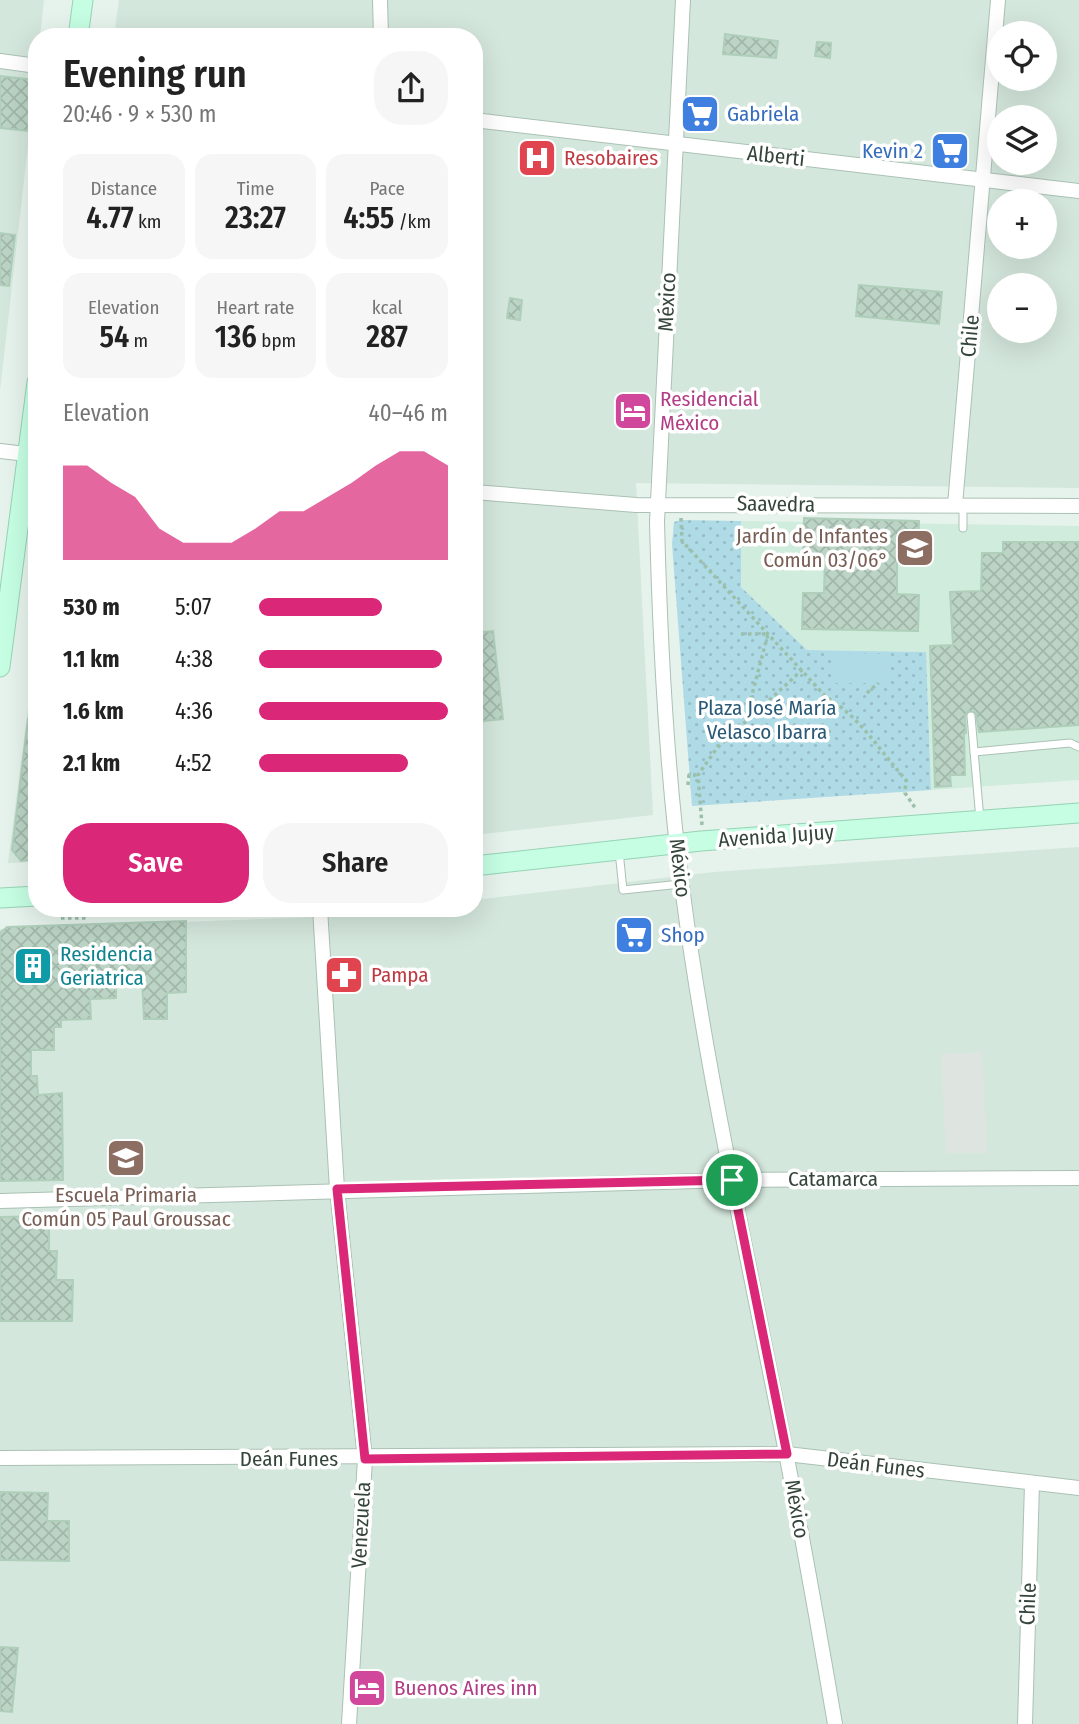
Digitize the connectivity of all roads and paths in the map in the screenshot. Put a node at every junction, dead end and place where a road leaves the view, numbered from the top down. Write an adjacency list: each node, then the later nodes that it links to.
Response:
1 (83, 0): 5 (main road)
2 (380, 0): 6 (street)
3 (683, 0): 10 (street, México)
4 (998, 0): 11 (street, Chile)
5 (79, 28)
6 (381, 28)
7 (0, 61): 8 (street)
8 (28, 65)
9 (483, 121): 10 (street, Alberti)
10 (675, 145): 11 (street, Alberti); 17 (street, México)
11 (982, 179): 12 (street, Alberti); 18 (street, Chile)
12 (1079, 191)
13 (0, 451): 14 (street)
14 (28, 454)
15 (28, 481): 24 (main road)
16 (483, 493): 17 (street, Saavedra)
17 (658, 504): 18 (street, Saavedra); 36 (street, México)
18 (959, 505): 19 (street, Saavedra); 20 (lane)
19 (1079, 506)
20 (963, 528)
21 (682, 541): 23 (path)
22 (741, 634): 23 (path)
23 (768, 634): 25 (path); 29 (path)
24 (0, 667)
25 (802, 670): 29 (path); 34 (path)
26 (878, 683): 27 (path)
27 (867, 693)
28 (971, 716): 31 (lane)
29 (745, 722): 35 (path)
30 (1079, 747): 31 (lane)
31 (974, 752): 33 (lane)
32 (1079, 813): 33 (main road, Avenida Jujuy)
33 (981, 821): 34 (main road, Avenida Jujuy)
34 (928, 825): 35 (main road, Avenida Jujuy)
35 (701, 841): 36 (main road, Avenida Jujuy)
36 (676, 844): 37 (main road, Avenida Jujuy); 39 (street, México)
37 (619, 850): 38 (main road, Avenida Jujuy); 39 (lane)
38 (483, 865)
39 (681, 884): 46 (street, México)
40 (28, 896): 41 (main road)
41 (0, 898)
42 (321, 917): 47 (street, Venezuela)
43 (61, 918): 44 (path)
44 (89, 918)
45 (1079, 1178): 46 (street, Catamarca)
46 (732, 1180): 47 (street, Catamarca); 49 (street, México)
47 (337, 1189): 48 (street, Catamarca); 51 (street, Venezuela)
48 (0, 1200)
49 (787, 1454): 51 (street, Deán Funes); 52 (street, Deán Funes); 55 (street, México)
50 (0, 1458): 51 (street, Deán Funes)
51 (365, 1459): 54 (street, Venezuela)
52 (1031, 1484): 53 (street, Deán Funes); 56 (street, Chile)
53 (1079, 1488)
54 (349, 1724)
55 (835, 1724)
56 (1025, 1724)

